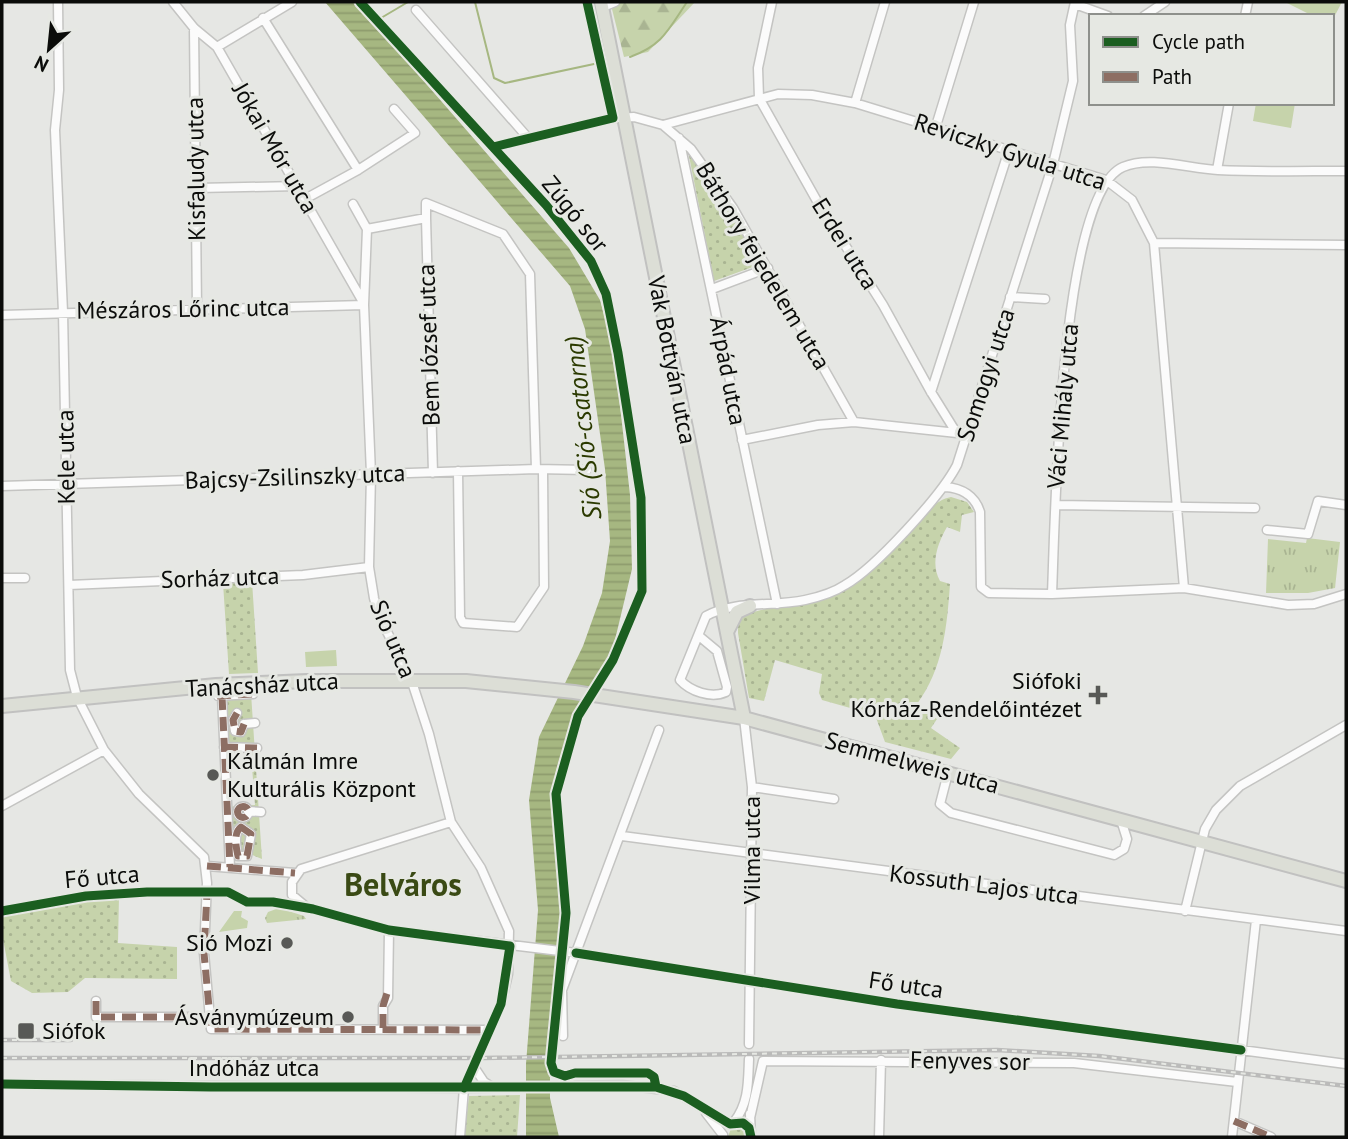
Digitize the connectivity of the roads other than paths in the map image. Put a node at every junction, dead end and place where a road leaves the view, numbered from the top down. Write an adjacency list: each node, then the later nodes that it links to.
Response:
1 (58, 2): 49 (street, Kele utca)
2 (173, 2): 15 (street, Jókai Mór utca)
3 (292, 2): 14 (street)
4 (615, 2): 10 (street)
5 (772, 2): 17 (street)
6 (885, 2): 18 (street)
7 (974, 2): 23 (street)
8 (1165, 2): 13 (street)
9 (1075, 3): 12 (street); 28 (street, Somogyi utca)
10 (602, 4): 21 (main road, Vak Bottyán utca)
11 (416, 10): 25 (street)
12 (1103, 14)
13 (1147, 14)
14 (263, 18): 16 (street); 29 (street)
15 (194, 29): 16 (street, Jókai Mór utca); 34 (street, Kisfaludy utca)
16 (217, 47): 33 (street, Jókai Mór utca)
17 (759, 98): 18 (street, Reviczky Gyula utca); 22 (street, Reviczky Gyula utca); 51 (street, Erdei utca)
18 (855, 103): 23 (street, Reviczky Gyula utca)
19 (1229, 105): 30 (street)
20 (394, 108): 29 (street)
21 (624, 118): 22 (street, Báthory fejedelem utca); 25 (street, Báthory fejedelem utca); 77 (main road, Vak Bottyán utca)
22 (663, 125): 24 (street, Báthory fejedelem utca)
23 (936, 126): 27 (street, Reviczky Gyula utca)
24 (679, 138): 41 (street, Báthory fejedelem utca); 43 (street, Árpád utca)
25 (529, 139): 26 (street, Báthory fejedelem utca)
26 (493, 147)
27 (1009, 150): 28 (street, Reviczky Gyula utca); 51 (street)
28 (1053, 164): 32 (street, Reviczky Gyula utca); 45 (street, Somogyi utca)
29 (358, 170): 35 (street)
30 (1217, 170): 31 (street); 32 (street)
31 (1346, 172)
32 (1106, 180): 39 (street, Reviczky Gyula utca); 63 (street, Váci Mihály utca)
33 (298, 186): 34 (street); 35 (street, Jókai Mór utca)
34 (198, 188): 48 (street, Kisfaludy utca)
35 (305, 199): 42 (street, Jókai Mór utca)
36 (353, 204): 38 (street)
37 (426, 218): 38 (street); 55 (street); 58 (street, Bem József utca)
38 (367, 229): 44 (street, Sió utca)
39 (1154, 243): 40 (street); 65 (street, Reviczky Gyula utca)
40 (1346, 245)
41 (768, 268): 43 (street); 52 (street, Báthory fejedelem utca)
42 (354, 286): 44 (street); 47 (street, Jókai Mór utca)
43 (712, 289): 54 (street, Árpád utca)
44 (365, 293): 47 (street, Sió utca)
45 (1010, 298): 46 (street); 53 (street, Somogyi utca)
46 (1045, 299)
47 (364, 305): 48 (street, Mészáros Lőrinc utca); 59 (street, Sió utca)
48 (197, 309): 49 (street, Mészáros Lőrinc utca)
49 (63, 312): 50 (street, Mészáros Lőrinc utca); 60 (street, Kele utca)
50 (2, 315)
51 (931, 392): 53 (street, Erdei utca)
52 (854, 422): 53 (street); 54 (street)
53 (967, 435): 62 (street, Somogyi utca)
54 (742, 440): 75 (street, Árpád utca)
55 (540, 470): 56 (street, Bajcsy-Zsilinszky utca); 57 (street, Bajcsy-Zsilinszky utca); 57 (street)
56 (587, 470)
57 (458, 471): 58 (street, Bajcsy-Zsilinszky utca)
58 (433, 473): 59 (street, Bajcsy-Zsilinszky utca)
59 (371, 474): 60 (street, Bajcsy-Zsilinszky utca); 68 (street, Sió utca)
60 (67, 484): 61 (street, Bajcsy-Zsilinszky utca); 71 (street, Kele utca)
61 (2, 486)
62 (945, 487): 73 (street); 75 (street, Somogyi utca)
63 (1056, 505): 65 (street); 73 (street, Váci Mihály utca)
64 (1346, 505): 67 (street)
65 (1177, 508): 66 (street); 72 (street, Reviczky Gyula utca)
66 (1255, 508)
67 (1267, 530)
68 (369, 567): 71 (street, Sorház utca); 80 (street, Sió utca)
69 (2, 578): 70 (street)
70 (24, 578)
71 (69, 585): 84 (street, Kele utca)
72 (1184, 588): 73 (street); 74 (street)
73 (1052, 594)
74 (1346, 594)
75 (777, 604): 76 (street, Somogyi utca)
76 (750, 606): 77 (street, Somogyi utca); 78 (main road)
77 (723, 609): 78 (main road, Vak Bottyán utca); 79 (street)
78 (728, 634): 81 (main road, Vak Bottyán utca)
79 (699, 636): 79 (street)
80 (411, 679): 84 (main road, Tanácsház utca); 85 (main road, Tanácsház utca); 103 (street, Sió utca)
81 (739, 689): 87 (main road); 89 (main road, Vak Bottyán utca)
82 (253, 694): 83 (street)
83 (235, 695): 88 (street); 88 (street)
84 (77, 697): 86 (main road, Tanácsház utca); 95 (street, Kele utca)
85 (619, 698): 87 (main road, Semmelweis utca)
86 (2, 706)
87 (715, 713): 89 (main road, Semmelweis utca)
88 (233, 717): 90 (street); 93 (street)
89 (744, 718): 96 (main road, Semmelweis utca); 97 (street, Vilma utca)
90 (255, 723)
91 (1346, 725): 106 (street)
92 (659, 730): 105 (street)
93 (224, 747): 94 (street); 101 (street)
94 (257, 748)
95 (104, 750): 99 (street); 108 (street, Kele utca)
96 (948, 773): 102 (main road, Semmelweis utca); 102 (street)
97 (752, 787): 98 (street); 107 (street, Vilma utca)
98 (834, 799)
99 (2, 806)
100 (261, 812): 101 (street)
101 (227, 816): 104 (street)
102 (1121, 820): 106 (main road, Semmelweis utca)
103 (451, 822): 110 (street); 119 (street, Sió utca)
104 (232, 832): 104 (street); 109 (street)
105 (622, 836): 107 (street, Kossuth Lajos utca); 120 (street)
106 (1202, 842): 111 (main road, Semmelweis utca); 115 (street)
107 (753, 855): 115 (street, Kossuth Lajos utca); 121 (street, Vilma utca)
108 (207, 866): 109 (street); 112 (street)
109 (230, 867): 110 (street)
110 (298, 871): 113 (street)
111 (1346, 881)
112 (207, 893): 113 (street, Fő utca); 114 (street, Fő utca); 123 (street)
113 (313, 909): 117 (street)
114 (2, 911)
115 (1185, 911): 116 (street, Kossuth Lajos utca)
116 (1256, 920): 118 (street, Kossuth Lajos utca); 128 (street)
117 (390, 930): 119 (street); 124 (street)
118 (1346, 931)
119 (510, 946): 120 (street, Fő utca); 125 (street)
120 (572, 953): 121 (street, Fő utca); 126 (street)
121 (751, 982): 127 (street, Vilma utca); 128 (street, Fő utca)
122 (96, 1001): 123 (street)
123 (208, 1017): 124 (street)
124 (383, 1028): 125 (street)
125 (490, 1030): 132 (street)
126 (563, 1036)
127 (749, 1044)
128 (1241, 1050): 131 (street, Fő utca); 133 (street)
129 (748, 1059): 137 (street)
130 (881, 1060): 133 (street, Fenyves sor); 139 (street, Fenyves sor); 145 (street)
131 (1346, 1064)
132 (474, 1067): 135 (street); 136 (street)
133 (1237, 1082): 140 (street)
134 (2, 1084): 136 (street, Indóház utca)
135 (492, 1087): 136 (street, Indóház utca); 138 (street, Indóház utca)
136 (464, 1088): 144 (street)
137 (747, 1094): 139 (street); 141 (street)
138 (694, 1101): 141 (street); 143 (street)
139 (750, 1118): 142 (street)
140 (1234, 1121): 146 (street); 147 (street)
141 (732, 1123): 142 (street); 143 (street)
142 (751, 1135)
143 (723, 1136)
144 (460, 1137)
145 (879, 1137)
146 (1233, 1137)
147 (1271, 1137)

